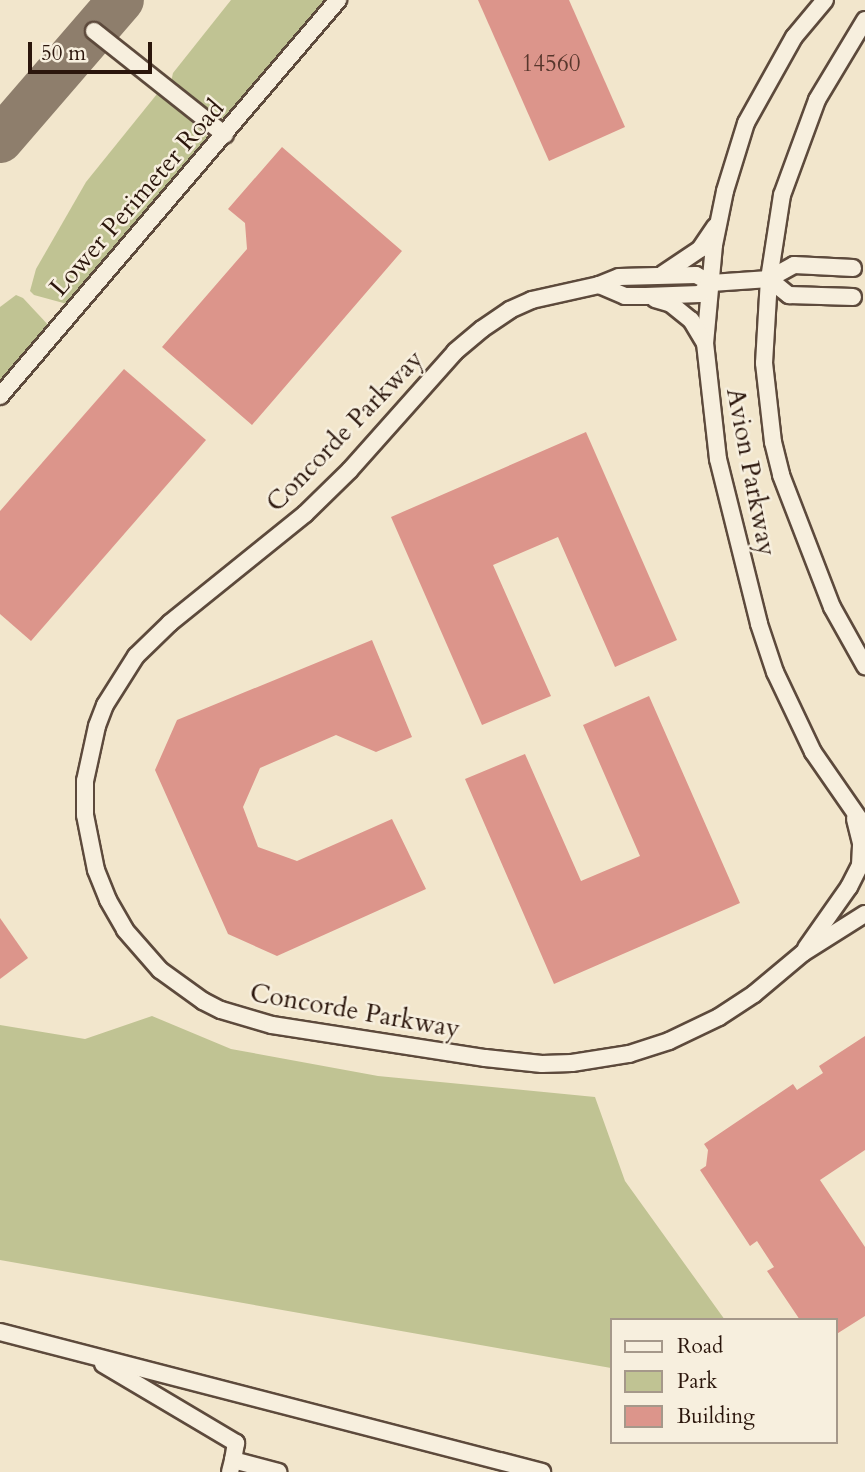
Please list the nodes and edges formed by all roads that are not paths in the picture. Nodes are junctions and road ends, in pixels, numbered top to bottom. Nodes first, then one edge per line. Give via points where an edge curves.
1 (338, 0) edge
2 (825, 0) edge
3 (865, 20) edge
4 (94, 31) dead end
5 (225, 135) junction
6 (719, 222) junction
7 (853, 268) dead end
8 (657, 277) junction
9 (769, 279) junction
10 (710, 283) junction
11 (599, 285) junction
12 (646, 296) junction
13 (853, 297) dead end
14 (705, 343) junction
15 (0, 396) edge
16 (865, 666) edge
17 (860, 821) edge
18 (865, 914) edge
19 (803, 953) junction
20 (0, 1332) edge
21 (86, 1354) junction
22 (483, 1464) edge
23 (231, 1466) edge
24 (278, 1472) edge
25 (542, 1472) edge

1 - 5 street, Lower Perimeter Road
2 - 6 street, Avion Parkway via 794,37 746,123
3 - 9 street, Avion Parkway via 837,61 803,133 782,195
4 - 5 street
5 - 15 street, Lower Perimeter Road
6 - 8 street via 700,249
6 - 10 street, Avion Parkway
7 - 9 street via 794,265
8 - 10 street, Concorde Parkway via 696,275
8 - 11 street, Concorde Parkway via 619,277
9 - 10 street, Concorde Parkway
9 - 13 street via 789,295
9 - 16 street, Avion Parkway via 764,363 780,475 832,607
10 - 12 street, Concorde Parkway via 700,294
10 - 14 street, Avion Parkway
11 - 12 street, Concorde Parkway via 625,296
11 - 19 street, Concorde Parkway via 532,300 482,329 455,352 305,514 170,622 136,656 105,705 88,760 85,815 96,870 108,900 138,947 177,984 221,1010 272,1025 485,1058 572,1063 629,1054 669,1041 719,1017
12 - 14 street via 671,304 691,320
14 - 17 street, Avion Parkway via 718,459 759,624 794,717
17 - 19 street, Concorde Parkway via 859,865
18 - 19 street, Concorde Parkway
20 - 21 street
21 - 22 street
21 - 23 street via 236,1443
22 - 25 street
23 - 24 street

